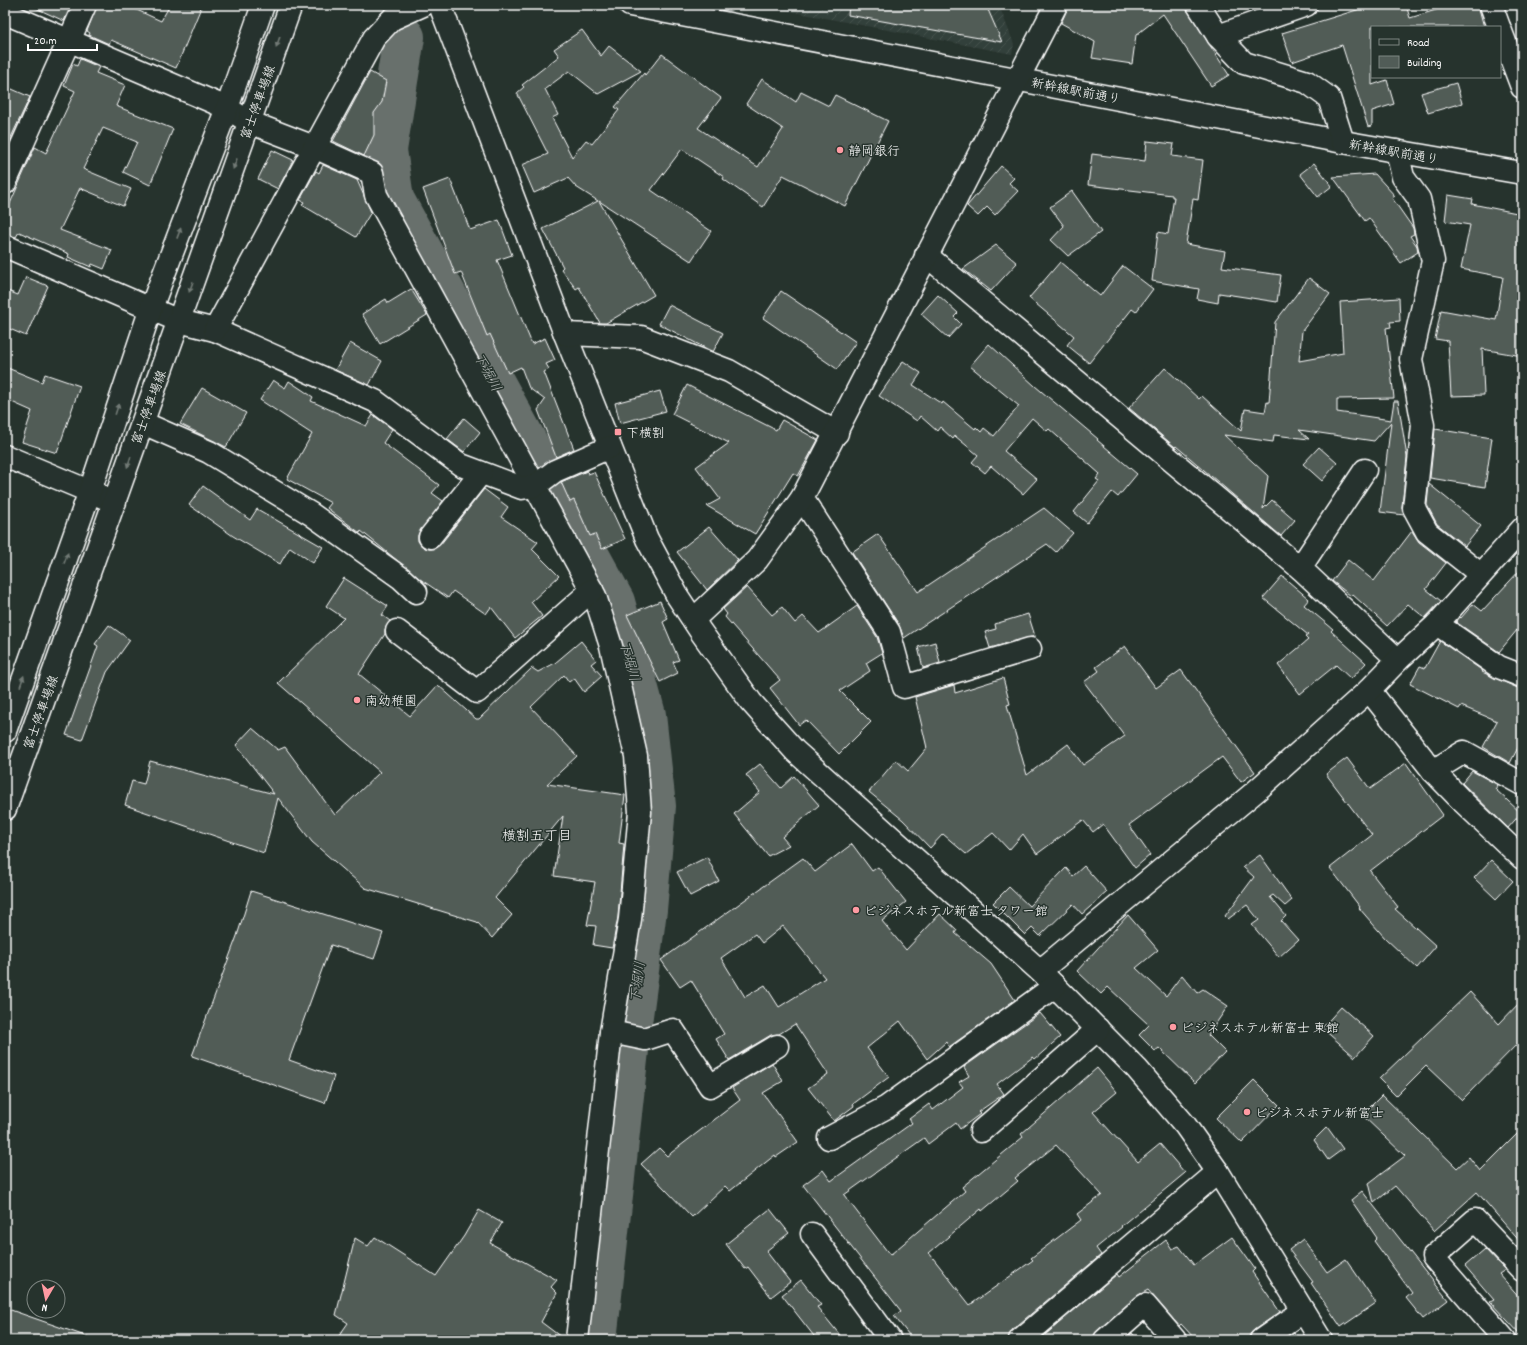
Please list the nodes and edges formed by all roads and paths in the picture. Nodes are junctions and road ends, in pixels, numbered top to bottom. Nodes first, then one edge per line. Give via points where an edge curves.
1 (85, 5) edge
2 (263, 5) edge
3 (291, 5) edge
4 (423, 5) edge
5 (440, 5) edge
6 (630, 5) edge
7 (1056, 5) edge
8 (1198, 5) edge
9 (1306, 5) edge
10 (1491, 5) edge
11 (5, 13) edge
12 (1499, 26) edge
13 (1501, 31) edge
14 (1218, 36) junction
15 (69, 41) junction
16 (1016, 79) junction
17 (1522, 87) edge
18 (227, 108) junction
19 (249, 122) junction
20 (1343, 142) junction
21 (314, 148) junction
22 (1397, 151) junction
23 (1522, 173) edge
24 (5, 183) edge
25 (5, 246) edge
26 (926, 254) junction
27 (151, 308) junction
28 (179, 321) junction
29 (215, 330) junction
30 (565, 334) junction
31 (143, 423) junction
32 (837, 433) junction
33 (610, 447) junction
34 (5, 456) edge
35 (1365, 470) dead end
36 (481, 472) junction
37 (535, 486) junction
38 (90, 491) junction
39 (802, 498) junction
40 (115, 502) junction
41 (1522, 528) edge
42 (430, 537) dead end
43 (1300, 568) junction
44 (1480, 574) junction
45 (592, 590) junction
46 (416, 592) dead end
47 (694, 619) junction
48 (1437, 624) junction
49 (397, 630) dead end
50 (1030, 649) dead end
51 (1398, 660) junction
52 (1522, 676) edge
53 (1369, 690) junction
54 (5, 731) edge
55 (1433, 771) junction
56 (1522, 784) edge
57 (9, 785) edge
58 (5, 809) edge
59 (1522, 858) edge
60 (1040, 971) junction
61 (1055, 986) junction
62 (1098, 1029) junction
63 (612, 1032) junction
64 (777, 1046) dead end
65 (981, 1131) dead end
66 (828, 1138) dead end
67 (1218, 1172) junction
68 (812, 1234) dead end
69 (1522, 1270) edge
70 (1303, 1310) junction
71 (577, 1340) edge
72 (890, 1340) edge
73 (1020, 1340) edge
74 (1105, 1340) edge
75 (1175, 1340) edge
76 (1261, 1340) edge
77 (1321, 1340) edge
78 (1505, 1340) edge

1 - 15 street
2 - 18 street, 富士停車場線
3 -> 19 street, 富士停車場線
4 - 21 street via 392,19 374,38
5 - 30 street
6 - 16 street, 新幹線駅前通り
7 - 16 street
8 - 14 street
9 - 14 street
10 - 12 street
11 - 15 street
13 - 17 street
14 - 20 street via 1244,63 1307,82 1329,98
15 - 18 street
15 - 24 street
16 - 20 street, 新幹線駅前通り
16 - 26 street
18 - 19 street
27 -> 18 street, 富士停車場線
19 - 21 street
19 -> 28 street, 富士停車場線
20 - 22 street, 新幹線駅前通り
21 - 29 street
21 - 37 street via 372,173 376,196
22 - 23 street, 新幹線駅前通り
22 - 44 street via 1402,177 1419,199 1433,261 1411,359 1423,425 1414,508 1427,532
25 - 27 street
26 - 32 street
26 - 43 street
27 - 28 street
38 -> 27 street, 富士停車場線
28 - 29 street
28 - 31 street, 富士停車場線
29 - 36 street via 375,401 461,465
30 - 32 street via 641,337 729,371
30 - 33 street
31 -> 40 street, 富士停車場線
31 - 46 street via 209,452 311,514 401,578
32 - 39 street
33 - 37 street via 554,471
33 - 47 street via 647,539 678,597
34 - 38 street
35 - 43 street
36 - 37 street via 522,488
36 - 42 street
37 - 45 street
38 - 40 street
54 -> 38 street, 富士停車場線
39 - 47 street via 757,560
39 - 50 street via 889,632 904,687
40 - 57 street, 富士停車場線
41 - 44 street
43 - 51 street
44 - 48 street
45 - 49 street via 477,692
45 - 63 street via 611,646 636,756 640,812 630,919
47 - 60 street via 751,702 795,751
48 - 51 street
48 - 52 street via 1499,667
51 - 53 street
53 - 55 street
53 - 60 street via 1256,791
55 - 56 street via 1464,752
55 - 59 street
57 - 58 street, 富士停車場線
60 - 61 street
61 - 62 street
61 - 66 street via 887,1107
62 - 65 street
62 - 67 street via 1186,1125
63 - 64 street via 645,1039 673,1030 710,1086
63 - 71 street
67 - 70 street
67 - 73 street
68 - 72 street
69 - 78 street via 1475,1220 1433,1257
70 - 76 street
70 - 77 street
74 - 75 street via 1145,1305

